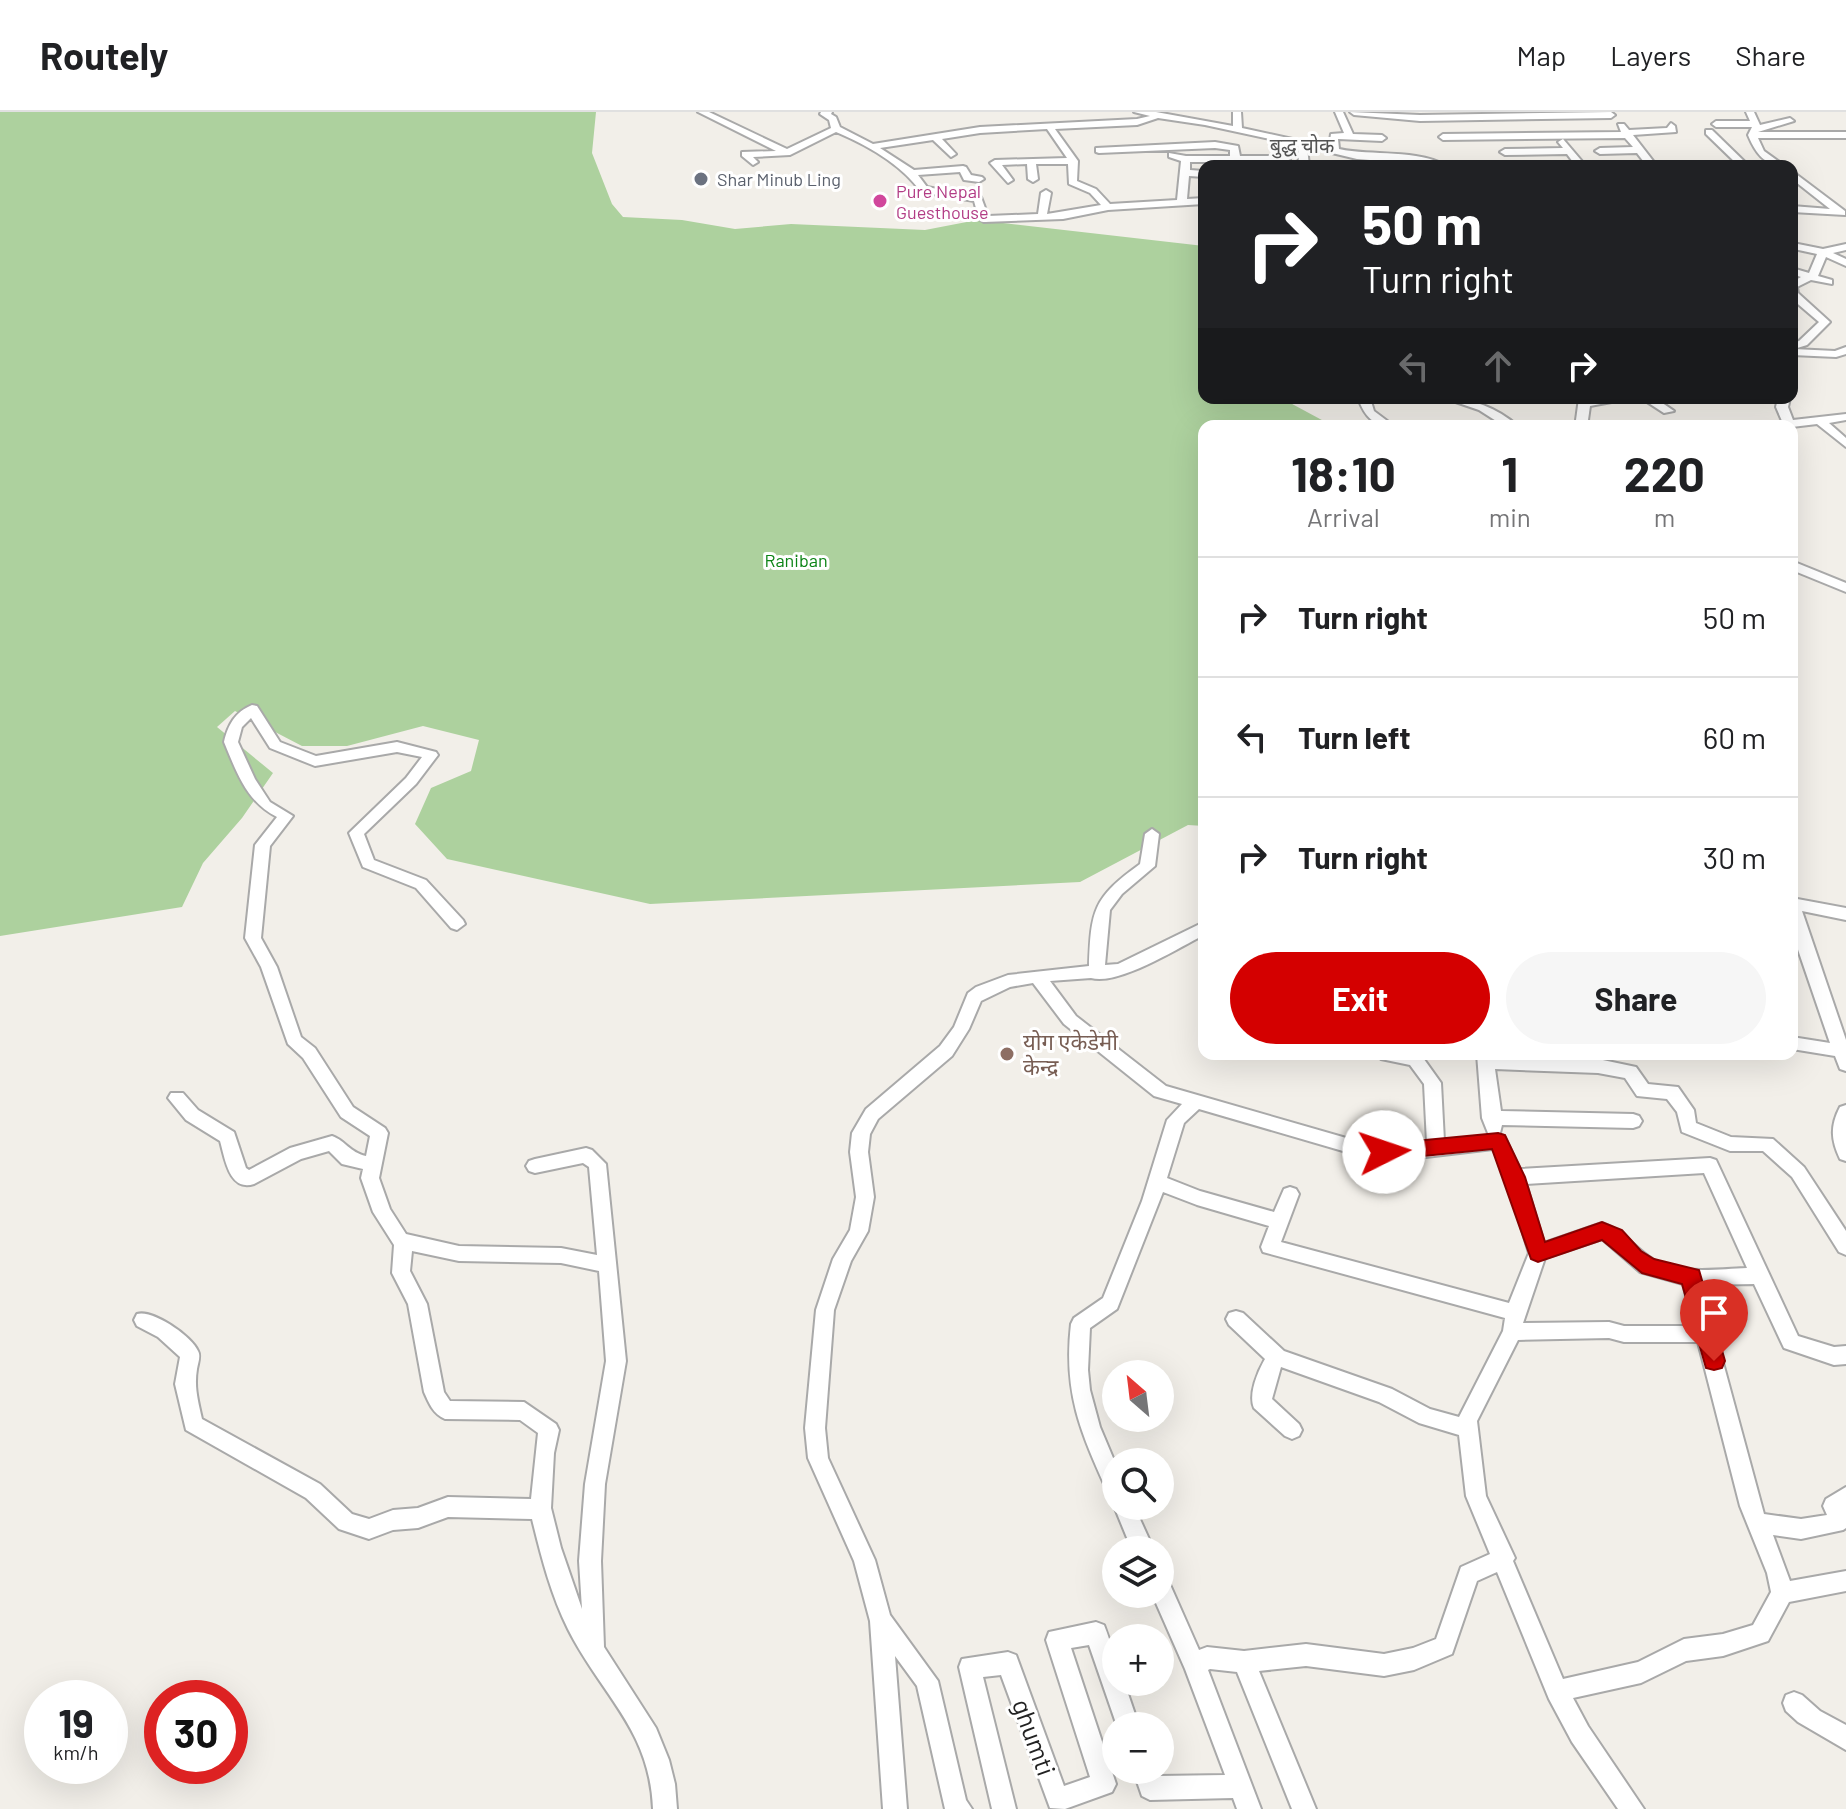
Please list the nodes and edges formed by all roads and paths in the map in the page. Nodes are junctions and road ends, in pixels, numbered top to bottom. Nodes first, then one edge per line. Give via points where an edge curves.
1 (702, 112) edge
2 (828, 112) edge
3 (1138, 112) edge
4 (1237, 112) edge
5 (1339, 112) edge
6 (1354, 112) edge
7 (1750, 112) edge
8 (1386, 113) edge
9 (1610, 114) edge
10 (1527, 115) edge
11 (1204, 117) edge
12 (1550, 117) junction
13 (1156, 118) junction
14 (1790, 121) dead end
15 (1049, 126) junction
16 (1671, 126) dead end
17 (836, 129) junction
18 (1234, 129) junction
19 (1754, 129) junction
20 (1561, 133) junction
21 (1627, 134) junction
22 (1846, 135) edge
23 (1350, 136) junction
24 (935, 137) junction
25 (1443, 137) dead end
26 (1382, 138) dead end
27 (1215, 145) junction
28 (1302, 145) junction
29 (872, 147) junction
30 (1099, 150) dead end
31 (1172, 150) junction
32 (1638, 150) junction
33 (1334, 151) junction
34 (1569, 151) junction
35 (1600, 151) dead end
36 (1505, 152) dead end
37 (1536, 152) junction
38 (787, 153) junction
39 (951, 154) dead end
40 (1186, 159) junction
41 (1285, 159) dead end
42 (1235, 160) junction
43 (1303, 160) edge
44 (1424, 160) edge
45 (1545, 160) edge
46 (1576, 160) edge
47 (1647, 160) edge
48 (1739, 160) edge
49 (1771, 160) edge
50 (1031, 161) junction
51 (1073, 161) junction
52 (753, 162) dead end
53 (912, 173) junction
54 (1184, 173) junction
55 (1198, 174) edge
56 (1798, 178) edge
57 (979, 179) dead end
58 (1033, 179) dead end
59 (1008, 180) dead end
60 (1046, 193) dead end
61 (1198, 201) edge
62 (1182, 202) junction
63 (1108, 207) junction
64 (1798, 209) edge
65 (1844, 213) edge
66 (1042, 216) junction
67 (1798, 247) dead end
68 (1846, 247) edge
69 (1823, 252) junction
70 (1846, 263) edge
71 (1798, 273) edge
72 (1809, 277) junction
73 (1828, 282) dead end
74 (1798, 283) edge
75 (1798, 298) edge
76 (1798, 344) edge
77 (1846, 350) edge
78 (1798, 352) edge
79 (1470, 404) edge
80 (1657, 404) edge
81 (1668, 411) dead end
82 (1846, 417) edge
83 (1502, 420) edge
84 (1820, 421) junction
85 (1798, 422) edge
86 (1846, 444) edge
87 (1798, 568) edge
88 (1846, 588) edge
89 (1152, 834) dead end
90 (1798, 905) edge
91 (1846, 914) edge
92 (457, 924) dead end
93 (1798, 927) edge
94 (1198, 931) edge
95 (1097, 974) junction
96 (1037, 976) junction
97 (1798, 1045) edge
98 (1845, 1057) edge
99 (1415, 1060) edge
100 (1486, 1060) edge
101 (1514, 1060) edge
102 (177, 1098) dead end
103 (1194, 1103) junction
104 (1846, 1112) edge
105 (1491, 1118) junction
106 (1633, 1121) dead end
107 (1498, 1141) junction
108 (1436, 1147) junction
109 (1846, 1154) edge
110 (371, 1164) junction
111 (535, 1166) dead end
112 (1515, 1177) junction
113 (1157, 1182) junction
114 (1290, 1194) dead end
115 (1280, 1221) junction
116 (402, 1240) junction
117 (1846, 1247) edge
118 (1538, 1253) junction
119 (608, 1264) junction
120 (1760, 1276) junction
121 (1691, 1277) junction
122 (1236, 1319) dead end
123 (144, 1320) dead end
124 (1514, 1322) junction
125 (1708, 1334) junction
126 (1846, 1355) edge
127 (1277, 1357) junction
128 (1467, 1428) junction
129 (1292, 1430) dead end
130 (1102, 1454) edge
131 (1846, 1497) edge
132 (540, 1509) junction
133 (1757, 1523) junction
134 (1504, 1558) junction
135 (1846, 1581) edge
136 (1782, 1593) junction
137 (1169, 1608) edge
138 (881, 1621) junction
139 (594, 1648) junction
140 (1244, 1662) junction
141 (1195, 1666) junction
142 (1557, 1691) junction
143 (1794, 1703) dead end
144 (1123, 1712) edge
145 (1846, 1739) edge
146 (1102, 1778) edge
147 (1104, 1784) edge
148 (1149, 1784) edge
149 (1238, 1786) junction
150 (665, 1809) edge
151 (895, 1809) edge
152 (959, 1809) edge
153 (1004, 1809) edge
154 (1249, 1809) edge
155 (1304, 1809) edge
156 (1632, 1809) edge

1 - 38 street
2 - 17 street via 824,114
3 - 13 street
4 - 18 street
5 - 23 street
6 - 8 street
7 - 19 street
8 - 10 street via 1420,118
9 - 12 street
9 - 21 street
10 - 12 street
11 - 13 street
11 - 18 street
12 - 20 street
13 - 15 street via 1122,127
14 - 19 street
15 - 24 street
15 - 51 street
16 - 21 street via 1673,130
17 - 29 street
17 - 38 street
18 - 27 street via 1215,135
18 - 28 street
19 - 22 street
19 - 48 street via 1712,128
19 - 49 street via 1760,152
20 - 21 street
20 - 25 street
20 - 34 street
21 - 32 street
23 - 26 street
23 - 33 street via 1334,136
24 - 29 street
24 - 39 street
27 - 31 street
27 - 42 street via 1235,148
28 - 33 street
28 - 43 street
29 - 53 street
30 - 31 street
31 - 40 street via 1172,157
32 - 35 street
32 - 47 street
33 - 44 street
34 - 37 street
34 - 46 street
36 - 37 street
37 - 45 street
38 - 52 street via 745,154
40 - 42 street
40 - 54 street
41 - 42 street
50 - 51 street
50 - 58 street
50 - 59 street via 995,163
51 - 63 street via 1072,182 1093,191
53 - 57 street via 963,169 967,178
53 - 66 street via 924,190 978,199 984,219
54 - 55 street
54 - 62 street
56 - 65 street
60 - 66 street
61 - 62 street
62 - 63 street
63 - 66 street
64 - 65 street
67 - 69 street
68 - 69 street
69 - 70 street
69 - 72 street
71 - 72 street
72 - 73 street
72 - 74 street
75 - 76 street via 1825,322
77 - 78 street
79 - 83 street
80 - 81 street
82 - 84 street
84 - 85 street
84 - 86 street
87 - 88 street
89 - 95 street via 1147,866 1103,902
90 - 91 street
92 - 110 street via 421,884 368,863 356,833 431,755 397,747 315,761 275,745 252,709 235,725 231,742 248,780 265,805 286,816 263,845 253,938 269,967 294,1040 309,1053 347,1112 379,1133
93 - 98 street
94 - 95 street via 1139,964
95 - 96 street
96 - 103 street via 1070,1020 1160,1091
96 - 138 street via 991,986 974,997 946,1051 872,1114 861,1133 865,1197 859,1231 842,1259 825,1310 815,1428 818,1458 864,1560
97 - 98 street
99 - 108 street via 1432,1083
100 - 105 street
101 - 117 street via 1630,1072 1643,1091 1672,1092 1685,1110 1688,1127 1730,1144 1767,1144 1798,1172
102 - 110 street via 192,1115 228,1137 238,1172 248,1179 296,1153 332,1143 348,1159
103 - 108 street via 1367,1151
103 - 113 street via 1176,1120
104 - 109 street via 1840,1124
105 - 106 street
105 - 107 street
107 - 108 street
107 - 112 street
110 - 116 street via 370,1178 382,1212
111 - 119 street via 586,1155 597,1164
112 - 118 street
112 - 120 street via 1710,1165
113 - 115 street
113 - 130 street via 1110,1303 1081,1324 1075,1361 1080,1401
114 - 115 street
115 - 124 street via 1270,1247
116 - 119 street via 473,1258 551,1255
116 - 132 street via 401,1273 422,1312 433,1397 445,1410 524,1411 549,1430 542,1452
118 - 121 street via 1602,1231 1649,1267
118 - 124 street
119 - 139 street via 616,1361 595,1484 590,1561
120 - 121 street
120 - 126 street via 1791,1342
121 - 125 street
122 - 127 street
123 - 132 street via 190,1354 185,1384 193,1424 313,1491 346,1522 369,1529 448,1507
124 - 125 street
124 - 128 street
125 - 133 street via 1730,1439
127 - 128 street via 1385,1395 1426,1417
127 - 129 street via 1261,1402
128 - 134 street via 1476,1496
131 - 133 street via 1833,1506 1841,1519 1836,1523 1801,1529
132 - 139 street via 577,1623
133 - 136 street
134 - 140 street via 1469,1574 1444,1646 1414,1659 1384,1665 1306,1655
134 - 142 street
135 - 136 street
136 - 142 street via 1760,1633 1684,1650 1641,1672
137 - 141 street
138 - 151 street
138 - 152 street via 927,1681
139 - 150 street via 660,1768
140 - 141 street via 1207,1658
140 - 155 street
141 - 149 street
142 - 156 street
143 - 145 street via 1805,1718
144 - 146 street, ghumti via 1096,1633 1057,1640
147 - 153 street, ghumti via 1058,1800 1008,1663 970,1667
148 - 149 street
149 - 154 street

